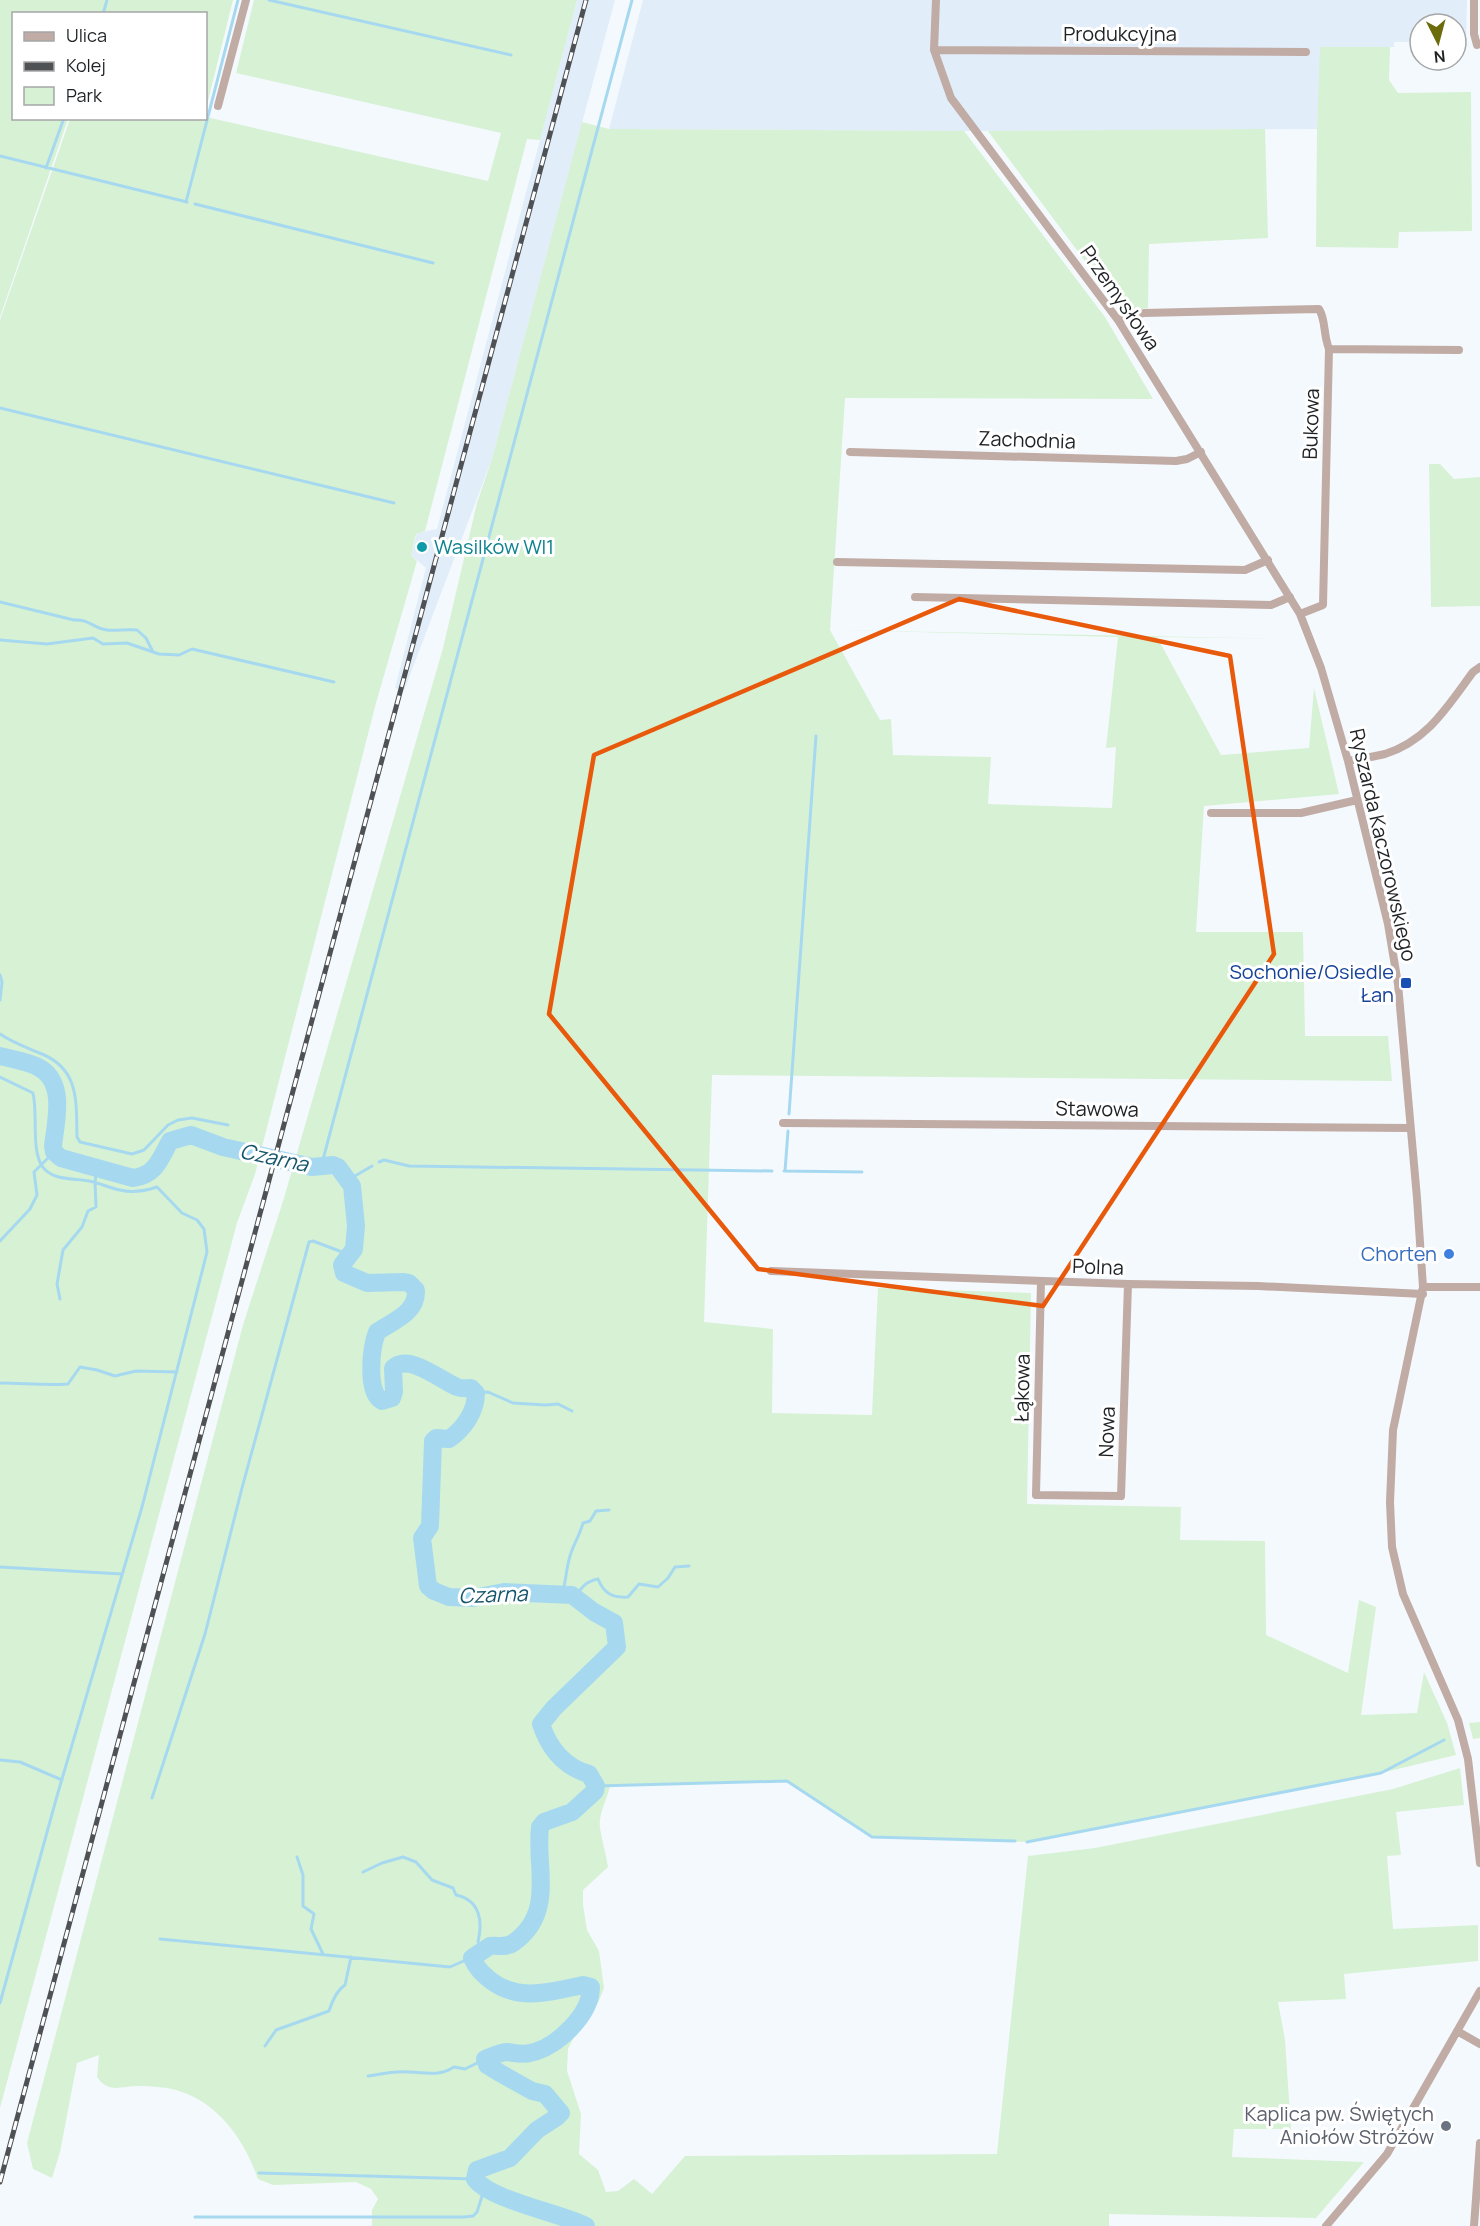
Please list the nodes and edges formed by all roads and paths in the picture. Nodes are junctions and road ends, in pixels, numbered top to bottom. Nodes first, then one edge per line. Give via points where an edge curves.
1 (246, 0) edge
2 (936, 0) edge
3 (1474, 0) edge
4 (1477, 45) dead end
5 (934, 50) junction
6 (1306, 52) dead end
7 (218, 106) dead end
8 (1118, 320) junction
9 (1329, 348) junction
10 (1459, 350) dead end
11 (850, 452) dead end
12 (1201, 452) junction
13 (1268, 560) junction
14 (837, 562) dead end
15 (915, 597) dead end
16 (1290, 597) junction
17 (1300, 614) junction
18 (1480, 667) edge
19 (1348, 761) junction
20 (1357, 800) junction
21 (1211, 813) dead end
22 (783, 1123) dead end
23 (1410, 1128) junction
24 (771, 1271) dead end
25 (1041, 1281) junction
26 (1128, 1284) junction
27 (1480, 1287) edge
28 (1423, 1290) junction
29 (1036, 1495) joint
30 (1480, 1863) edge
31 (1480, 1991) edge
32 (1457, 2031) junction
33 (1480, 2044) edge
34 (1480, 2144) edge
35 (1326, 2226) edge
36 (1474, 2226) edge

1 - 7 street
2 - 5 street, Przemysłowa
3 - 4 street
5 - 6 street, Produkcyjna
5 - 8 street, Przemysłowa via 951,98
8 - 9 street via 1144,313 1319,309
8 - 12 street, Przemysłowa
9 - 10 street
9 - 17 street, Bukowa via 1323,605
11 - 12 street, Zachodnia via 1176,461
12 - 13 street, Przemysłowa
13 - 14 street via 1245,570
13 - 16 street, Przemysłowa
15 - 16 street via 1271,605
16 - 17 street, Przemysłowa
17 - 19 street, Ryszarda Kaczorowskiego via 1321,668
18 - 19 street via 1421,736 1384,754
19 - 20 street, Ryszarda Kaczorowskiego
20 - 21 street via 1301,813
20 - 23 street, Ryszarda Kaczorowskiego via 1388,924 1398,984
22 - 23 street, Stawowa
23 - 28 street, Ryszarda Kaczorowskiego
24 - 25 street, Polna
25 - 26 street, Polna
25 - 29 street, Łąkowa
26 - 28 street, Polna
26 - 29 street, Nowa via 1121,1496
27 - 28 street, Polna
28 - 30 street, Ryszarda Kaczorowskiego via 1393,1430 1392,1547 1402,1594 1458,1720 1468,1759
31 - 32 street
32 - 33 street
32 - 35 street via 1387,2154
34 - 36 street

